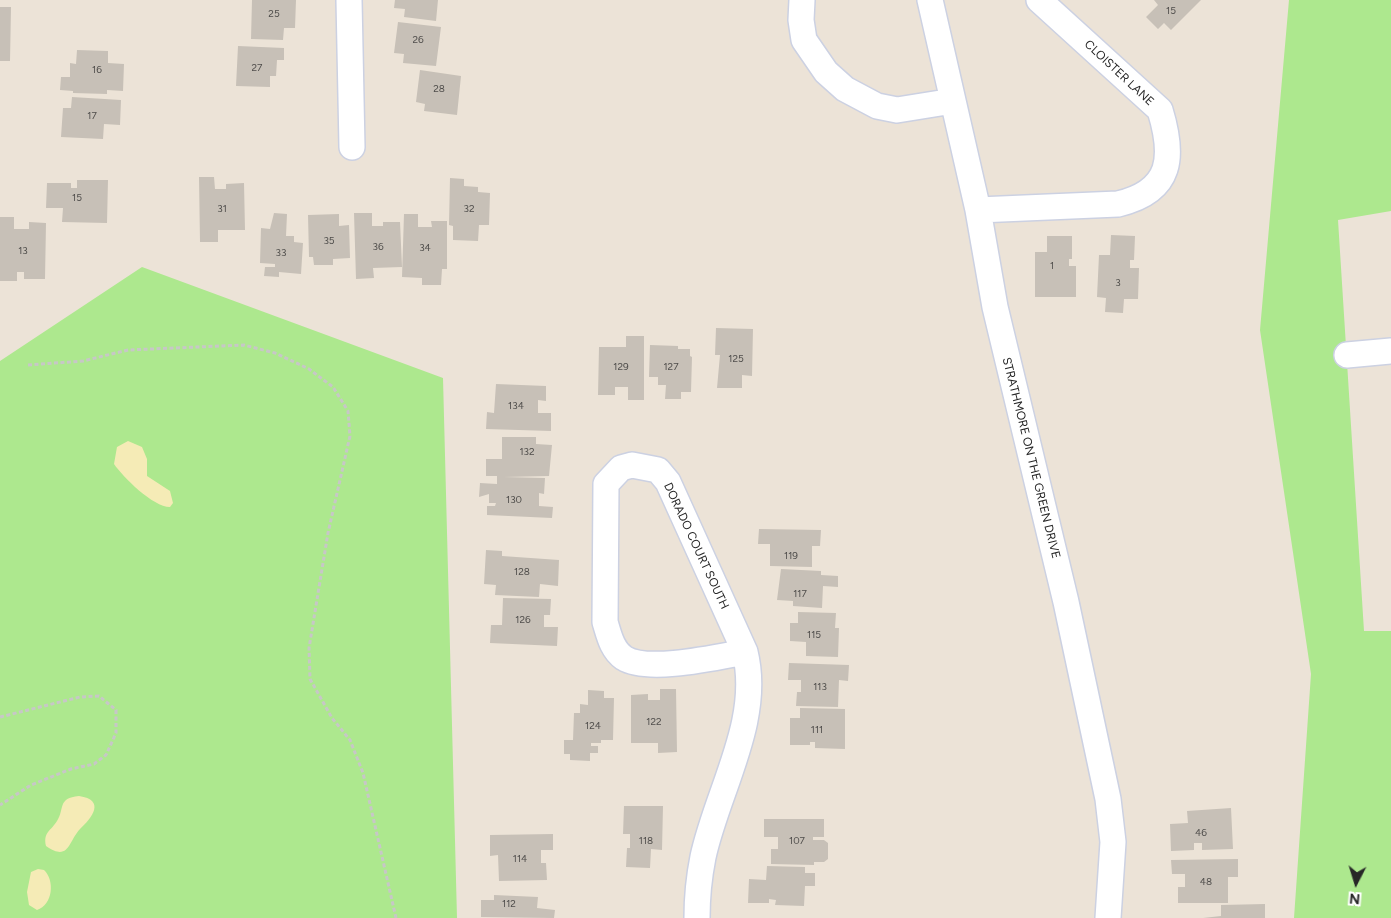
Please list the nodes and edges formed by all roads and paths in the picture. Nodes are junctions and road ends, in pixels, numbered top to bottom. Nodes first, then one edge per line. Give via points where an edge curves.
1 (350, 0) edge
2 (802, 0) edge
3 (930, 0) edge
4 (1040, 0) edge
5 (953, 101) junction
6 (352, 147) dead end
7 (978, 210) junction
8 (1391, 351) edge
9 (1347, 355) dead end
10 (28, 364) dead end
11 (745, 652) junction
12 (0, 717) edge
13 (0, 805) edge
14 (396, 918) edge
15 (697, 918) edge
16 (1108, 918) edge

1 - 6 street
2 - 5 street via 804,40 826,72 844,89 877,106 897,110
3 - 5 street, STRATHMORE ON THE GREEN DRIVE
4 - 7 street, CLOISTER LANE via 1160,110 1166,131 1168,163 1158,182 1132,201
5 - 7 street, STRATHMORE ON THE GREEN DRIVE
7 - 16 street, STRATHMORE ON THE GREEN DRIVE via 995,307 1066,602 1108,799 1113,842
8 - 9 street
10 - 14 path via 83,361 128,350 244,345 275,353 309,369 334,387 348,411 350,436 328,533 311,638 310,678 332,718 350,740 363,773
11 - 11 street, DORADO COURT SOUTH via 668,482 658,470 645,466 621,468 606,484 605,498 605,622 616,650 632,662 661,665
11 - 15 street, DORADO COURT SOUTH via 750,673 743,728 704,856
12 - 13 path via 99,696 116,710 116,733 106,756 94,764 71,769 31,785

